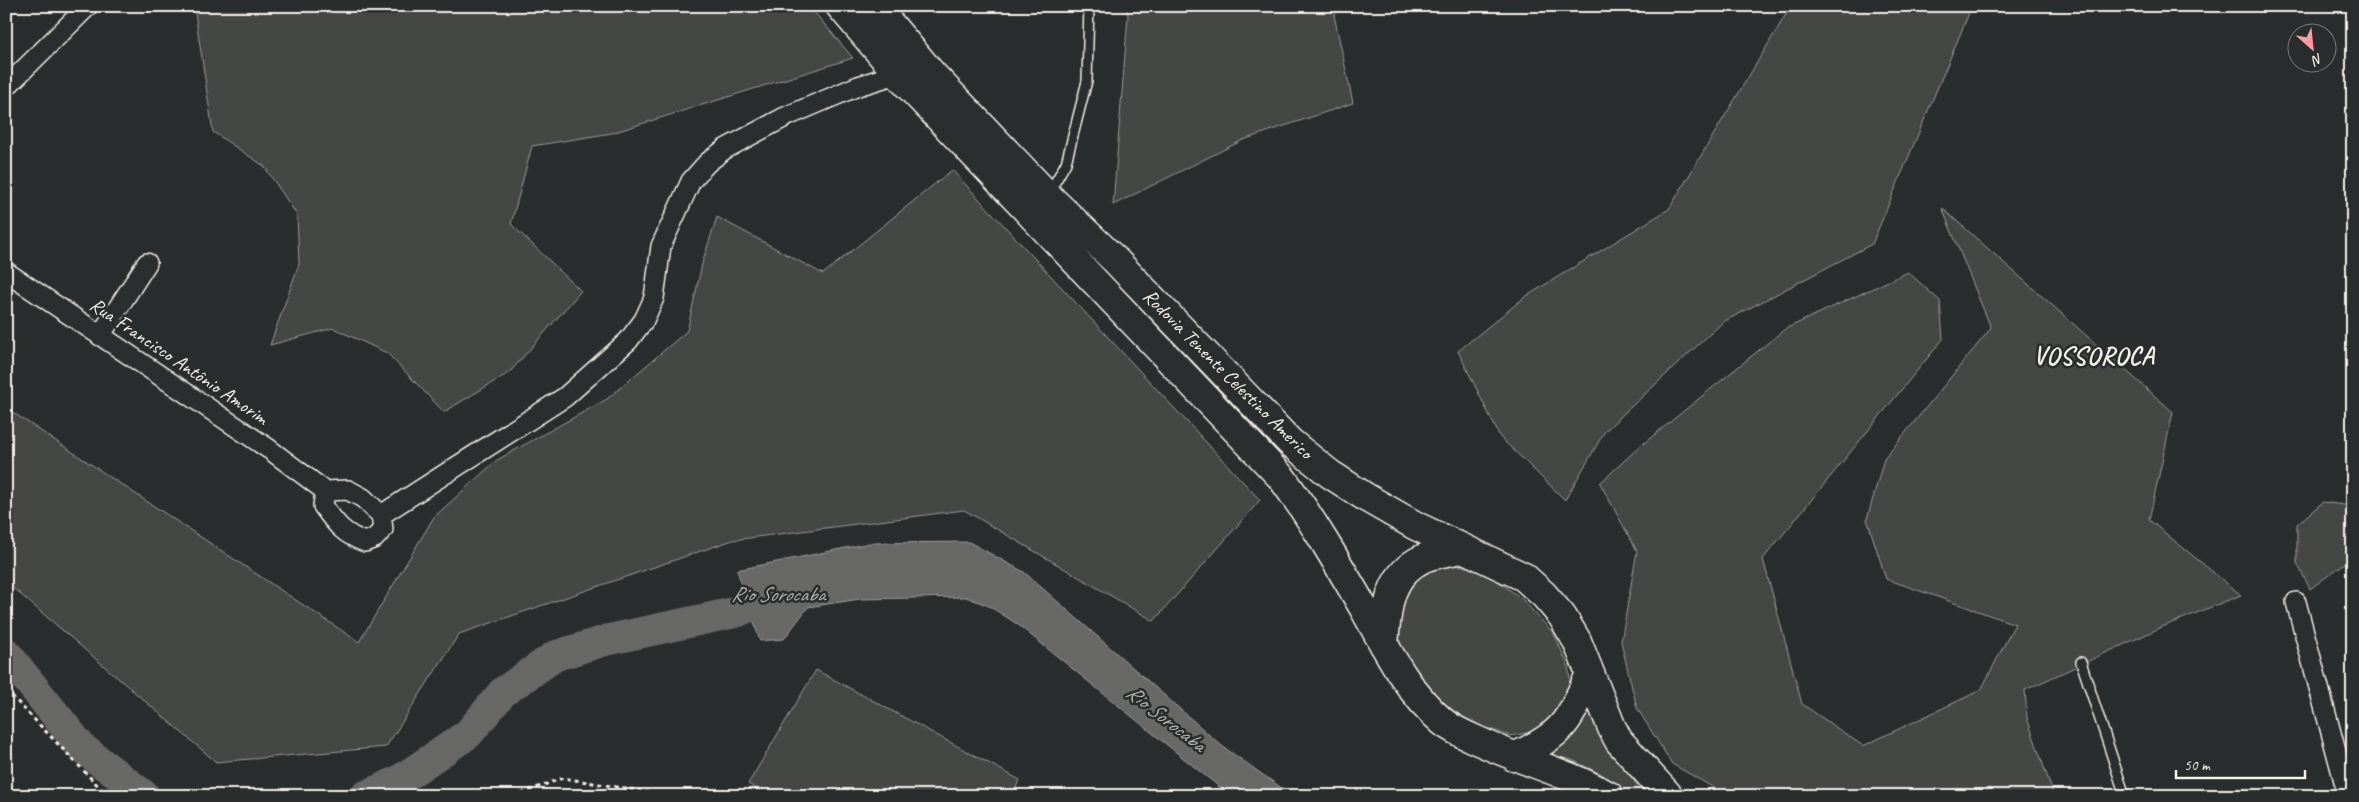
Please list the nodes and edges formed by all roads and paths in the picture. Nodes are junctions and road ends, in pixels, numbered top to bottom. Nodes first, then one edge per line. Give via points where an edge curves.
1 (88, 6) edge
2 (840, 6) edge
3 (875, 6) edge
4 (1089, 6) edge
5 (897, 74) junction
6 (6, 86) edge
7 (1048, 196) junction
8 (147, 263) dead end
9 (6, 272) edge
10 (100, 336) junction
11 (325, 491) junction
12 (381, 515) junction
13 (1462, 549) junction
14 (2296, 602) dead end
15 (1384, 645) junction
16 (2081, 662) dead end
17 (1590, 674) junction
18 (6, 690) edge
19 (1514, 757) junction
20 (108, 796) edge
21 (514, 796) edge
22 (671, 796) edge
23 (1609, 796) edge
24 (1669, 796) edge
25 (2125, 796) edge
26 (2348, 796) edge

1 - 6 street
2 - 5 highway, Rodovia Tenente Celestino Americo
3 - 7 highway, Rodovia Tenente Celestino Americo via 932,74
4 - 7 lane via 1087,81 1066,164
5 - 12 street via 858,86 784,117 707,162 691,181 661,246 654,298 644,320 628,341 565,397
5 - 15 highway, Rodovia Tenente Celestino Americo via 1282,478 1312,519
7 - 13 highway, Rodovia Tenente Celestino Americo via 1115,260 1290,442 1367,498
8 - 10 street
9 - 10 street, Rua Francisco Antônio Amorim
10 - 11 street, Rua Francisco Antônio Amorim via 269,448
11 - 12 street via 348,490 363,498
11 - 12 street via 323,506 349,536 365,542 376,538 383,529
13 - 15 highway via 1425,557 1408,567 1396,581 1387,604
13 - 17 highway, Rodovia Tenente Celestino Americo via 1524,577 1544,595 1577,641
14 - 26 street
15 - 19 highway, Rodovia Tenente Celestino Americo via 1418,697 1444,723
16 - 25 lane
17 - 19 highway via 1562,729
17 - 24 highway, Rodovia Tenente Celestino Americo via 1619,741
18 - 20 path
19 - 23 highway, Rodovia Tenente Celestino Americo via 1581,780
21 - 22 path via 563,778

